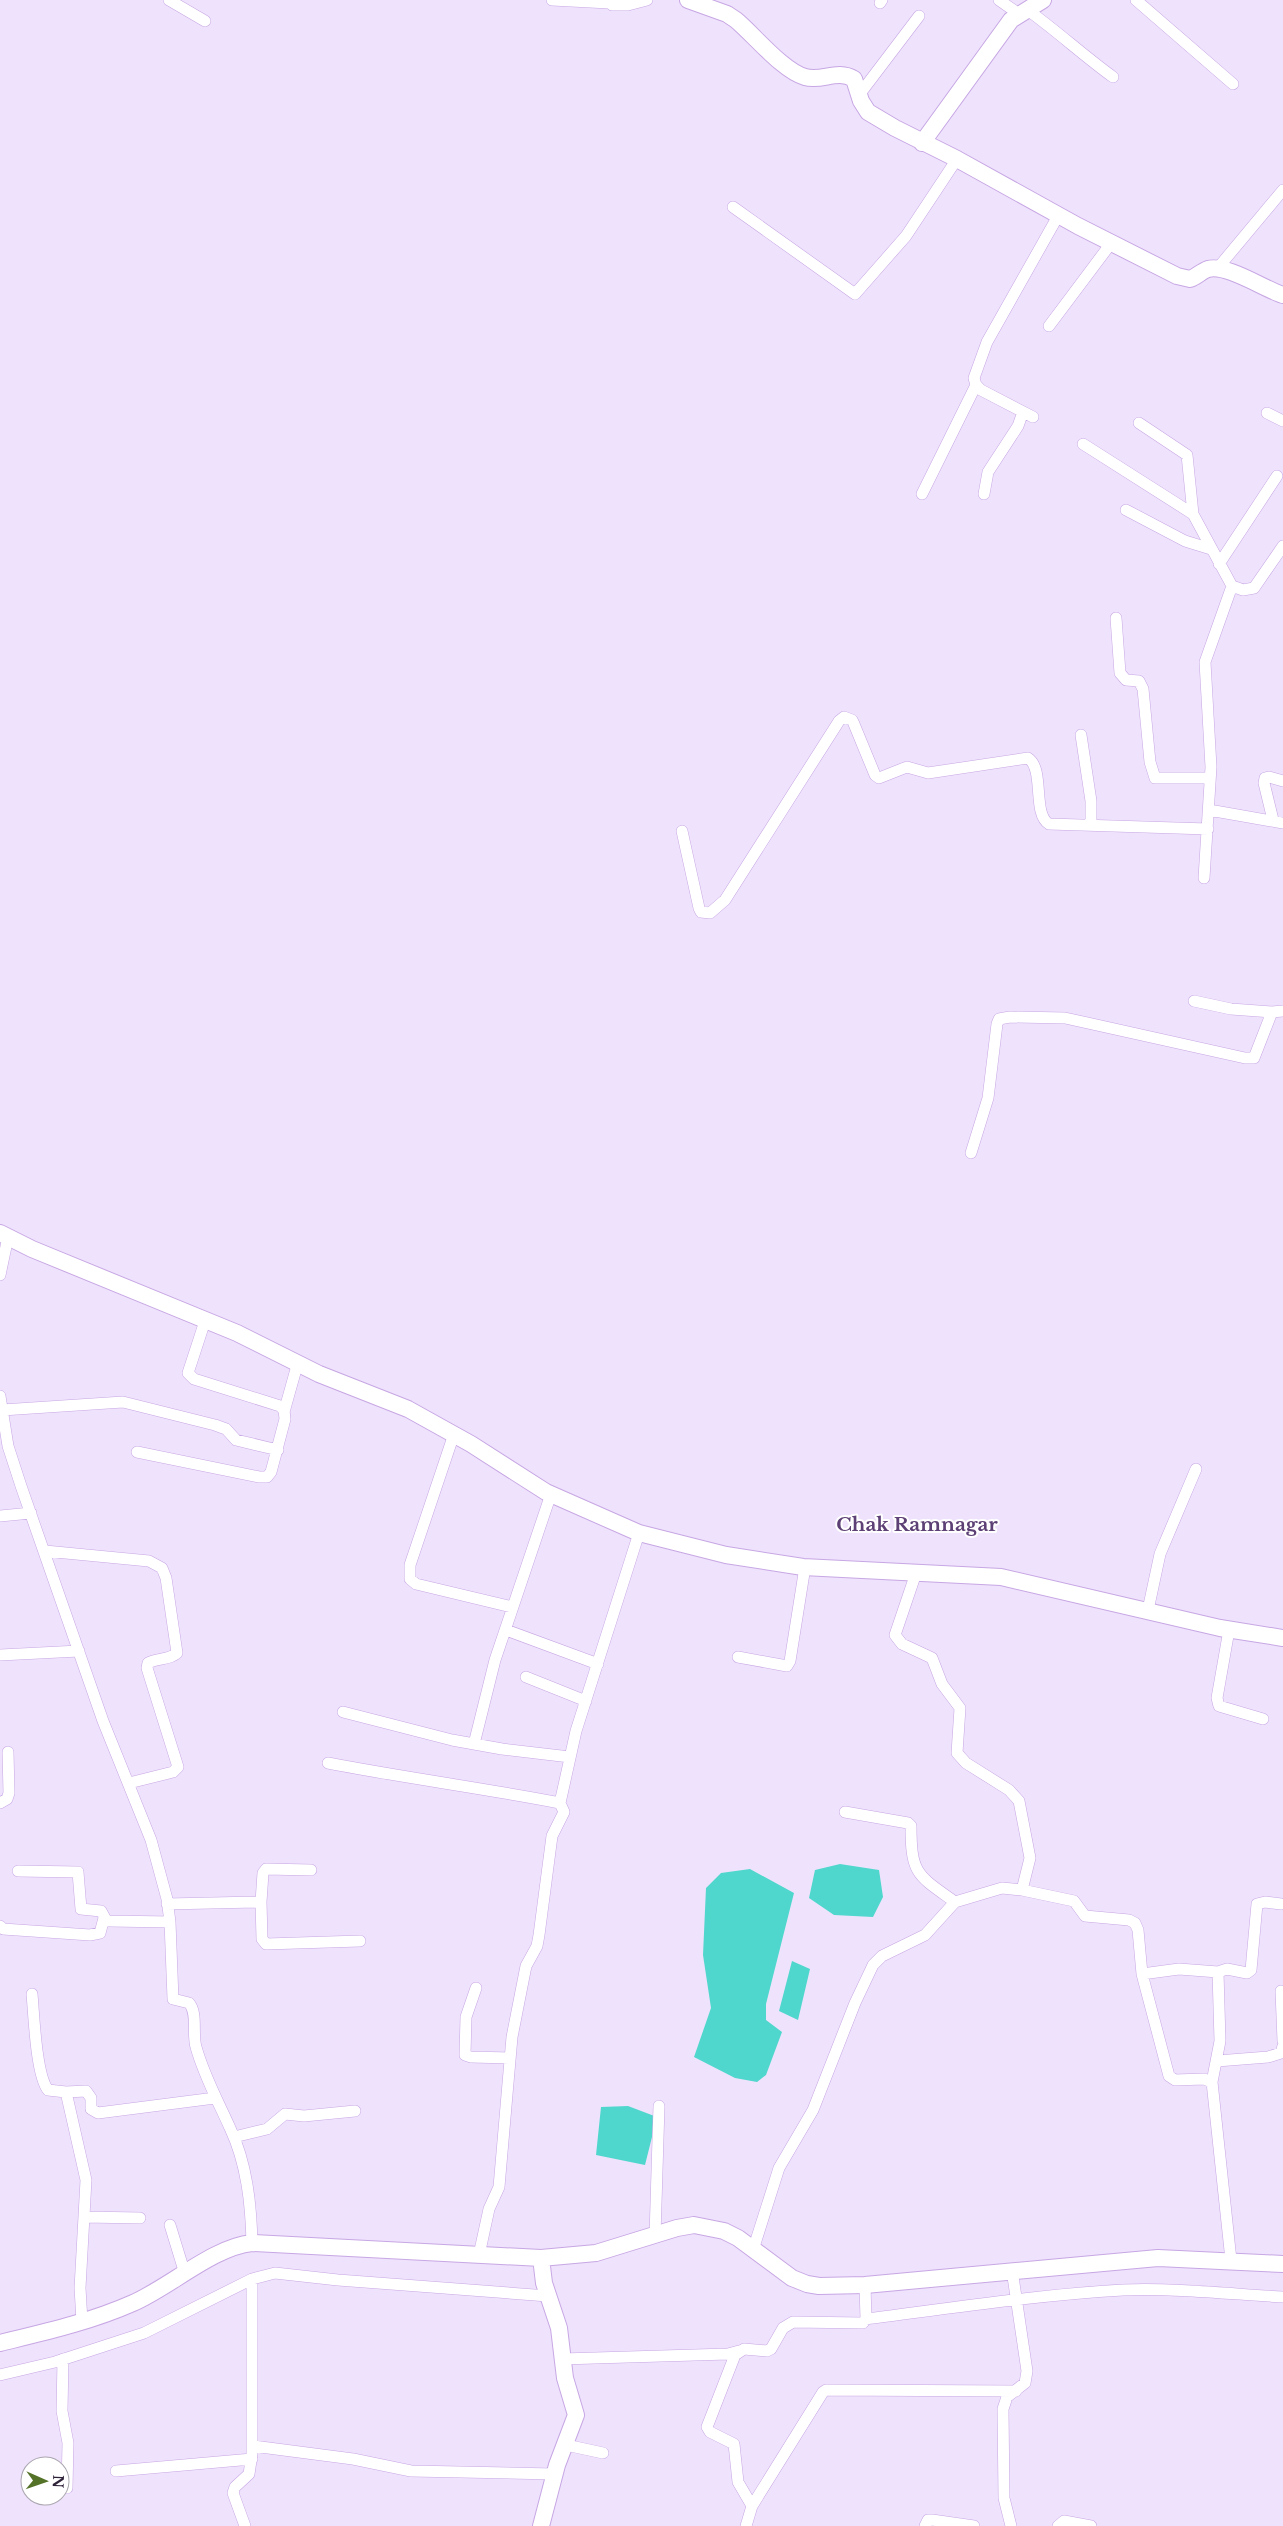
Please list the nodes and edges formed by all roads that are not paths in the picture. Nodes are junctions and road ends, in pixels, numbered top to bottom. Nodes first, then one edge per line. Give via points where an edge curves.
1 (169, 0) edge
2 (552, 0) edge
3 (647, 0) edge
4 (688, 0) edge
5 (999, 0) edge
6 (1043, 0) edge
7 (1136, 0) edge
8 (608, 1) edge
9 (1024, 12) junction
10 (919, 16) dead end
11 (205, 21) dead end
12 (1113, 77) dead end
13 (1233, 84) dead end
14 (859, 95) junction
15 (922, 143) junction
16 (957, 159) junction
17 (1283, 190) edge
18 (733, 207) dead end
19 (1058, 216) junction
20 (1112, 242) junction
21 (1216, 269) junction
22 (1282, 292) edge
23 (1049, 326) dead end
24 (976, 386) junction
25 (1267, 413) dead end
26 (1139, 422) dead end
27 (1283, 422) edge
28 (1083, 444) dead end
29 (1277, 476) dead end
30 (922, 494) dead end
31 (984, 494) dead end
32 (1126, 510) dead end
33 (1193, 514) junction
34 (1283, 546) edge
35 (1211, 549) junction
36 (1219, 564) junction
37 (1232, 586) junction
38 (1116, 618) dead end
39 (1081, 736) dead end
40 (1210, 778) junction
41 (1283, 782) edge
42 (1209, 810) junction
43 (1278, 822) edge
44 (1091, 826) junction
45 (1208, 829) junction
46 (682, 830) dead end
47 (1204, 878) dead end
48 (1194, 1001) dead end
49 (1278, 1011) edge
50 (971, 1153) dead end
51 (4, 1235) edge
52 (0, 1275) edge
53 (204, 1321) junction
54 (298, 1362) junction
55 (0, 1396) edge
56 (2, 1410) junction
57 (284, 1412) junction
58 (454, 1434) junction
59 (278, 1450) junction
60 (138, 1452) dead end
61 (1196, 1469) dead end
62 (550, 1494) junction
63 (31, 1513) junction
64 (0, 1516) edge
65 (639, 1533) junction
66 (45, 1551) junction
67 (805, 1567) junction
68 (916, 1573) junction
69 (512, 1607) junction
70 (1148, 1610) junction
71 (506, 1630) junction
72 (1229, 1630) junction
73 (1283, 1638) edge
74 (79, 1651) junction
75 (0, 1655) edge
76 (738, 1657) dead end
77 (598, 1664) junction
78 (526, 1677) dead end
79 (586, 1702) junction
80 (343, 1712) dead end
81 (1262, 1718) dead end
82 (474, 1744) junction
83 (8, 1752) dead end
84 (570, 1757) junction
85 (328, 1763) dead end
86 (129, 1783) junction
87 (0, 1803) edge
88 (560, 1804) junction
89 (846, 1812) dead end
90 (310, 1870) dead end
91 (18, 1871) dead end
92 (1022, 1890) junction
93 (261, 1902) junction
94 (955, 1902) junction
95 (168, 1904) junction
96 (1281, 1904) dead end
97 (104, 1918) junction
98 (170, 1922) junction
99 (0, 1926) edge
100 (360, 1941) dead end
101 (1218, 1972) junction
102 (1142, 1974) junction
103 (476, 1988) dead end
104 (1281, 1991) dead end
105 (32, 1994) dead end
106 (1283, 2041) edge
107 (1283, 2046) edge
108 (510, 2058) junction
109 (1217, 2060) junction
110 (1212, 2082) junction
111 (66, 2092) junction
112 (215, 2098) junction
113 (659, 2106) dead end
114 (355, 2111) dead end
115 (234, 2137) junction
116 (85, 2217) junction
117 (140, 2218) dead end
118 (170, 2225) dead end
119 (655, 2236) junction
120 (252, 2243) junction
121 (753, 2250) junction
122 (479, 2255) junction
123 (1231, 2260) junction
124 (1283, 2264) edge
125 (185, 2274) junction
126 (544, 2277) junction
127 (252, 2279) junction
128 (1015, 2288) junction
129 (1283, 2298) edge
130 (865, 2303) junction
131 (82, 2321) junction
132 (0, 2343) edge
133 (739, 2351) junction
134 (562, 2358) junction
135 (63, 2359) junction
136 (0, 2375) edge
137 (1016, 2391) junction
138 (566, 2445) junction
139 (253, 2446) junction
140 (603, 2452) dead end
141 (68, 2456) edge
142 (252, 2458) junction
143 (116, 2471) dead end
144 (554, 2474) junction
145 (752, 2506) junction
146 (244, 2526) edge
147 (541, 2526) edge
148 (746, 2526) edge
149 (925, 2526) edge
150 (974, 2526) edge
151 (1011, 2526) edge
152 (1058, 2526) edge
153 (1091, 2526) edge

1 - 11 street
2 - 8 street
3 - 8 street via 619,6
4 - 14 street via 736,20 788,68 800,75 818,78 845,74 854,79
5 - 9 street
6 - 9 street
7 - 13 street
9 - 12 street via 1054,29 1080,54
9 - 15 street via 1001,32
10 - 14 street
14 - 15 street via 868,112
15 - 16 street
16 - 18 street via 906,236 855,294
16 - 19 street
17 - 21 street
19 - 20 street
19 - 24 street via 988,342 976,369
20 - 21 street via 1177,276 1190,279 1207,269
20 - 23 street
21 - 22 street
24 - 30 street
24 - 31 street via 1028,415 988,472
25 - 27 street
26 - 33 street via 1187,455
28 - 33 street
29 - 36 street
32 - 35 street via 1186,541
33 - 35 street
34 - 37 street via 1254,588 1243,590
35 - 36 street
36 - 37 street
37 - 40 street via 1205,662
38 - 40 street via 1120,673 1126,680 1138,681 1143,689 1153,774 1158,779
39 - 44 street via 1091,801
40 - 42 street
41 - 43 street via 1269,777 1264,783
42 - 43 street
42 - 45 street
44 - 45 street
44 - 46 street via 1045,822 1034,766 1028,758 928,772 907,767 879,778 852,720 844,716 725,900 710,913 701,912 699,908
45 - 47 street
48 - 49 street via 1231,1009
49 - 50 street via 1254,1058 1065,1018 1000,1019 988,1098
51 - 52 street
51 - 53 street
53 - 54 street
53 - 57 street via 188,1369 189,1376 276,1403
54 - 57 street
54 - 58 street via 319,1374 408,1409
55 - 56 street
56 - 59 street via 122,1402 215,1424 226,1429 236,1440
56 - 63 street via 8,1446
57 - 59 street
58 - 62 street
58 - 69 street via 410,1565 410,1579 416,1584
59 - 60 street via 267,1477
61 - 70 street via 1160,1554
62 - 65 street
62 - 69 street
63 - 64 street
63 - 66 street
65 - 67 street via 726,1556
65 - 77 street
66 - 74 street
66 - 86 street via 148,1561 162,1568 166,1578 177,1653 173,1657 152,1661 147,1668 178,1767 173,1772
67 - 68 street
67 - 76 street via 787,1666
68 - 70 street via 1001,1577
68 - 92 street via 895,1635 902,1644 932,1658 942,1684 958,1704 956,1748 960,1758 1010,1790 1019,1801 1030,1858
69 - 71 street
70 - 72 street
71 - 77 street
71 - 82 street via 487,1687
72 - 73 street
72 - 81 street via 1217,1698 1219,1706
74 - 75 street
74 - 86 street
77 - 79 street
78 - 79 street
79 - 84 street
80 - 82 street
82 - 84 street
83 - 87 street via 9,1793 7,1799
84 - 88 street
85 - 88 street via 388,1775 474,1786
86 - 95 street via 151,1840
88 - 108 street via 564,1812 552,1836 537,1946 526,1966
89 - 94 street via 908,1823 916,1870 921,1878
90 - 93 street via 266,1869
91 - 97 street via 78,1872 81,1909 101,1911
92 - 94 street via 991,1890
92 - 102 street via 1076,1902 1085,1916 1132,1921 1138,1930
93 - 95 street
93 - 100 street via 264,1943
94 - 121 street via 925,1935 882,1956 873,1965 813,2110 778,2168
95 - 98 street
96 - 101 street via 1257,1904 1251,1970 1247,1973 1226,1969
97 - 98 street via 112,1922
97 - 99 street via 100,1933 90,1935 3,1929
98 - 112 street via 172,1999 189,2003 193,2010 195,2046
101 - 102 street via 1179,1969
101 - 109 street via 1220,2041
102 - 110 street via 1169,2076 1175,2080 1204,2078
103 - 108 street via 466,2017 465,2055
104 - 106 street
105 - 111 street via 44,2083 48,2090
107 - 109 street via 1281,2053 1268,2058
108 - 122 street via 499,2187 489,2209
109 - 110 street
110 - 123 street
111 - 112 street via 88,2092 91,2109 98,2113
111 - 116 street via 84,2170
112 - 115 street
113 - 119 street
114 - 115 street via 304,2116 285,2114 267,2129
115 - 120 street via 251,2201
116 - 117 street
116 - 131 street via 80,2288
118 - 125 street
119 - 121 street via 694,2225 711,2227 738,2238
119 - 126 street via 590,2254
120 - 122 street
120 - 125 street via 227,2249
121 - 130 street via 792,2278
122 - 126 street
123 - 124 street
123 - 128 street via 1158,2258
125 - 131 street via 131,2304
126 - 127 street via 338,2280 275,2273
126 - 134 street via 559,2328
127 - 135 street via 144,2333
127 - 139 street
128 - 129 street via 1178,2291
128 - 130 street
128 - 130 street
128 - 137 street via 1027,2371 1026,2383
130 - 133 street via 863,2323 793,2322 783,2328 771,2349
131 - 132 street
133 - 134 street via 728,2354
133 - 145 street via 733,2359 708,2427 710,2432 734,2444 738,2482
134 - 138 street via 576,2415
135 - 136 street
135 - 141 street via 62,2411
137 - 145 street via 826,2390
137 - 151 street via 1007,2397 1003,2410 1004,2498
138 - 140 street
138 - 144 street
139 - 142 street
139 - 144 street via 412,2471
142 - 143 street
142 - 146 street via 249,2474 233,2493
144 - 147 street
145 - 148 street
149 - 150 street via 928,2520
152 - 153 street via 1064,2521

